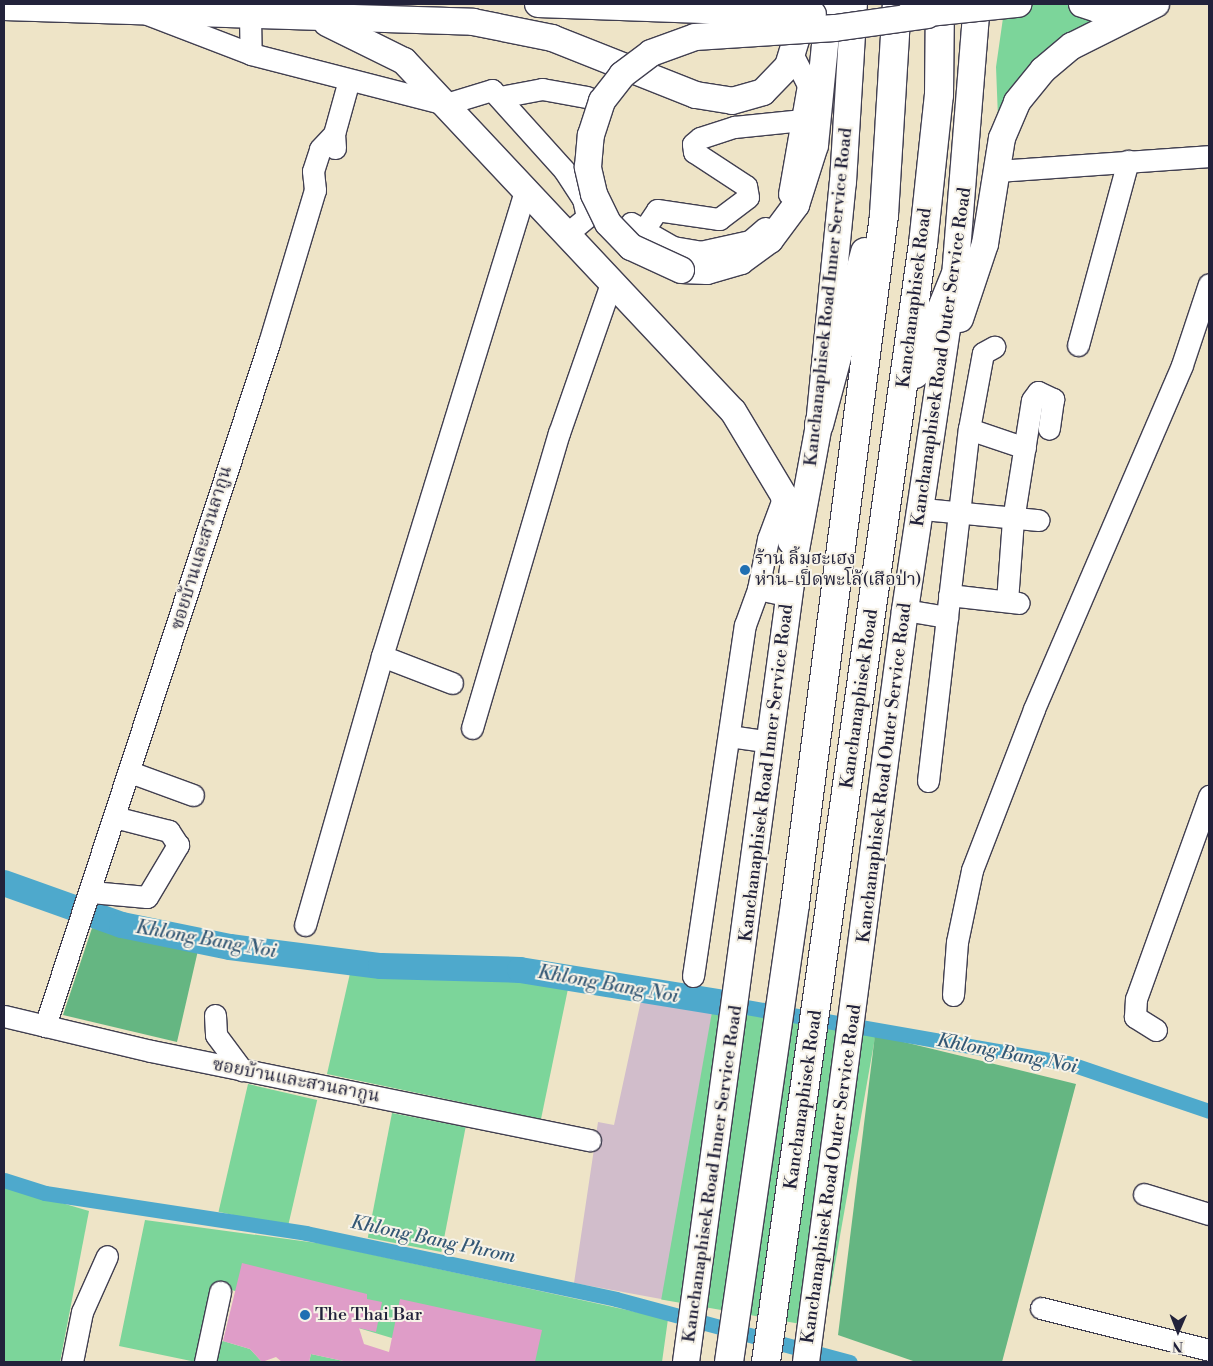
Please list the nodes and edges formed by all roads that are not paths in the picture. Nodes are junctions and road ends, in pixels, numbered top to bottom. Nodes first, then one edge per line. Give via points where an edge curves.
1 (538, 4) edge
2 (794, 4) edge
3 (830, 4) edge
4 (854, 4) edge
5 (897, 4) edge
6 (977, 4) edge
7 (1018, 4) edge
8 (1082, 4) edge
9 (1155, 4) edge
10 (4, 7) edge
11 (933, 9) edge
12 (142, 12) junction
13 (250, 15) junction
14 (291, 16) junction
15 (792, 53) junction
16 (250, 54) junction
17 (350, 80) junction
18 (500, 97) junction
19 (587, 97) dead end
20 (446, 104) junction
21 (803, 120) junction
22 (1209, 156) edge
23 (1128, 161) junction
24 (996, 171) junction
25 (526, 189) junction
26 (884, 215) junction
27 (568, 233) junction
28 (955, 276) junction
29 (612, 281) junction
30 (1209, 284) edge
31 (1078, 346) dead end
32 (994, 347) dead end
33 (940, 376) junction
34 (900, 411) junction
35 (819, 425) junction
36 (969, 429) junction
37 (1049, 429) dead end
38 (1025, 448) junction
39 (784, 496) junction
40 (923, 509) junction
41 (958, 513) junction
42 (1013, 520) junction
43 (1038, 520) dead end
44 (794, 561) junction
45 (758, 589) junction
46 (949, 595) junction
47 (790, 596) junction
48 (905, 610) junction
49 (947, 617) junction
50 (382, 656) junction
51 (452, 683) dead end
52 (472, 728) dead end
53 (728, 736) junction
54 (771, 742) junction
55 (130, 772) junction
56 (928, 781) dead end
57 (193, 795) dead end
58 (1209, 796) edge
59 (114, 817) junction
60 (89, 899) junction
61 (305, 926) dead end
62 (693, 976) dead end
63 (953, 995) dead end
64 (215, 1015) dead end
65 (4, 1016) edge
66 (45, 1026) junction
67 (1156, 1030) dead end
68 (242, 1070) junction
69 (590, 1140) dead end
70 (1144, 1194) dead end
71 (1209, 1214) edge
72 (106, 1256) dead end
73 (220, 1292) dead end
74 (1041, 1308) dead end
75 (1209, 1350) edge
76 (72, 1362) edge
77 (205, 1362) edge
78 (686, 1362) edge
79 (729, 1362) edge
80 (766, 1362) edge
81 (806, 1362) edge

1 - 11 main road, bridge
2 - 15 main road
3 - 11 main road, bridge via 815,145 796,205 770,240 741,261 707,270 682,270 631,247 608,223 594,194 588,167 590,134 602,102 622,75 651,53 695,37 835,28
4 - 35 main road, Kanchanaphisek Road Inner Service Road via 847,138
5 - 26 highway, Kanchanaphisek Road
6 - 28 main road, Kanchanaphisek Road Outer Service Road
7 - 11 main road, bridge
8 - 9 main road via 1097,9
9 - 24 main road via 1098,30 1043,70 1008,119
10 - 12 main road
11 - 34 highway, Kanchanaphisek Road via 939,95
12 - 13 main road
12 - 16 street
13 - 14 main road
13 - 16 street
14 - 15 main road via 473,22 517,29 578,46 720,101 743,100 763,92 780,76
14 - 20 main road via 322,21 379,45 404,62
15 - 21 street via 808,84
16 - 17 street
17 - 20 street
17 - 55 street, ซอยบ้านและสวนลากูน via 334,134 320,149 313,171 315,190
18 - 19 street via 542,89
18 - 20 street via 492,90
18 - 27 street via 564,170 583,199 586,216
20 - 25 main road
21 - 21 street via 734,127 700,138 693,144 694,152 746,186 748,197 719,219 657,210 637,227 673,247 700,252 750,241 781,214 789,196
22 - 23 street
23 - 24 street
23 - 31 street
24 - 33 main road via 980,264
25 - 27 main road
25 - 50 street
26 - 35 highway via 867,244
26 - 79 highway, Kanchanaphisek Road via 795,904
27 - 29 main road
28 - 33 main road, Kanchanaphisek Road Outer Service Road
28 - 34 highway
29 - 39 main road via 733,411
29 - 52 street via 559,433
30 - 63 street via 1182,365 1034,709 972,870 957,942
32 - 36 street via 983,353
33 - 40 main road, Kanchanaphisek Road Outer Service Road
34 - 80 highway, Kanchanaphisek Road
35 - 44 main road, Kanchanaphisek Road Inner Service Road
36 - 38 street
36 - 41 street
37 - 38 street via 1053,399 1038,392
38 - 42 street
39 - 44 main road
39 - 45 street via 768,539
40 - 41 street
40 - 48 main road, Kanchanaphisek Road Outer Service Road
41 - 42 street
41 - 46 street
42 - 43 street
42 - 46 street via 1013,602
44 - 47 main road, Kanchanaphisek Road Inner Service Road
45 - 47 street
45 - 53 street via 745,625
46 - 49 street
47 - 54 main road, Kanchanaphisek Road Inner Service Road
48 - 49 street
48 - 81 main road, Kanchanaphisek Road Outer Service Road
49 - 56 street
50 - 51 street
50 - 61 street
53 - 54 street
53 - 62 street
54 - 78 main road, Kanchanaphisek Road Inner Service Road via 752,899
55 - 57 street
55 - 59 street, ซอยบ้านและสวนลากูน
58 - 67 street via 1136,999 1135,1017
59 - 60 street, ซอยบ้านและสวนลากูน
59 - 60 street via 169,831 178,845 147,897
60 - 66 street, ซอยบ้านและสวนลากูน
64 - 68 street via 216,1035
65 - 66 street, ซอยบ้านและสวนลากูน
66 - 68 street, ซอยบ้านและสวนลากูน
68 - 69 street, ซอยบ้านและสวนลากูน
70 - 71 street
72 - 76 street via 82,1312
73 - 77 street
74 - 75 street

